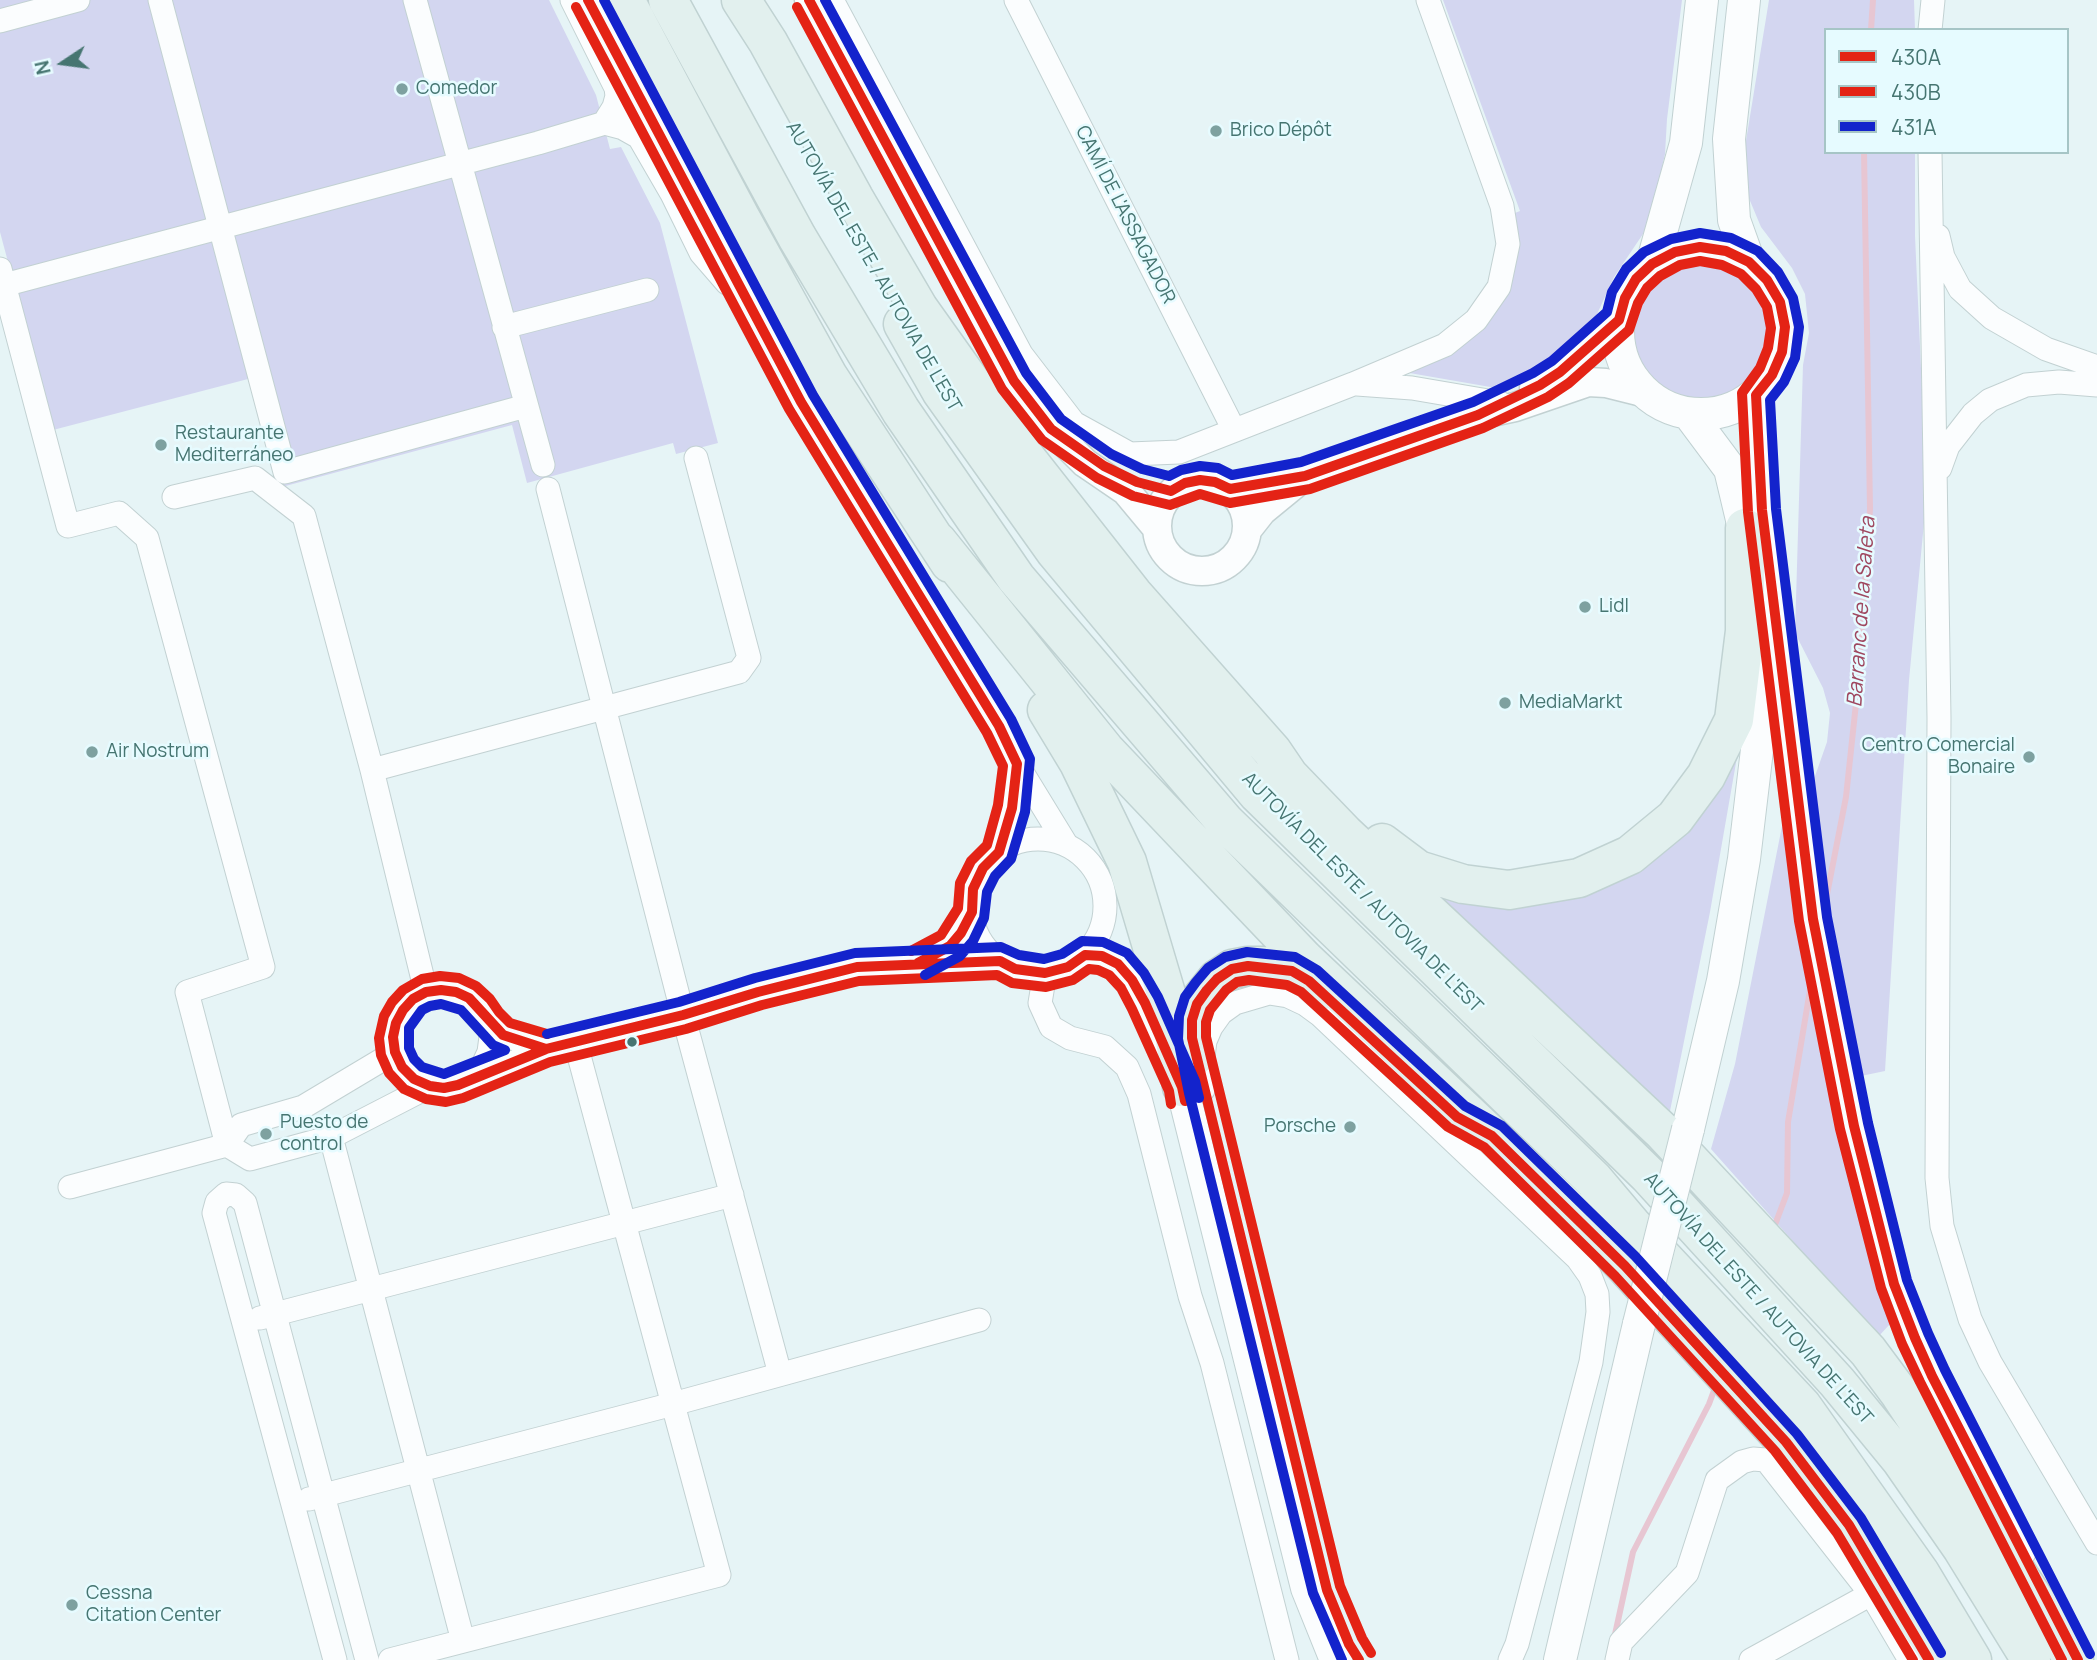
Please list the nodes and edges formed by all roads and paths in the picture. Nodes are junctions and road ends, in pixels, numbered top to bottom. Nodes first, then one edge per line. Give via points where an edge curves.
1 (78, 0) edge
2 (160, 0) edge
3 (415, 0) edge
4 (572, 0) edge
5 (588, 0) edge
6 (625, 0) edge
7 (668, 0) edge
8 (722, 0) edge
9 (741, 0) edge
10 (809, 0) edge
11 (832, 0) edge
12 (1016, 0) edge
13 (1428, 0) edge
14 (1702, 0) edge
15 (1744, 0) edge
16 (1933, 0) edge
17 (0, 21) edge
18 (1930, 28) edge
19 (649, 117) junction
20 (604, 123) junction
21 (1930, 154) edge
22 (459, 163) junction
23 (1931, 209) junction
24 (220, 227) junction
25 (1749, 262) junction
26 (1652, 264) junction
27 (2, 277) edge
28 (647, 290) dead end
29 (746, 301) junction
30 (6, 320) edge
31 (1619, 320) junction
32 (504, 327) junction
33 (2097, 367) edge
34 (1353, 384) junction
35 (2097, 386) edge
36 (1646, 393) junction
37 (1756, 395) junction
38 (526, 406) junction
39 (1489, 409) junction
40 (1689, 414) junction
41 (1051, 429) junction
42 (1234, 430) junction
43 (696, 458) dead end
44 (543, 465) dead end
45 (1305, 476) junction
46 (548, 489) dead end
47 (1230, 489) junction
48 (1171, 492) junction
49 (1937, 495) junction
50 (174, 497) dead end
51 (1754, 519) junction
52 (1156, 527) junction
53 (1247, 530) junction
54 (937, 541) junction
55 (605, 707) junction
56 (1272, 751) junction
57 (1017, 764) junction
58 (372, 770) junction
59 (1066, 844) junction
60 (999, 852) junction
61 (971, 912) junction
62 (1085, 955) junction
63 (1000, 961) junction
64 (918, 963) junction
65 (1045, 973) junction
66 (426, 992) junction
67 (683, 1015) junction
68 (488, 1021) junction
69 (575, 1041) junction
70 (546, 1049) junction
71 (395, 1052) junction
72 (471, 1078) junction
73 (430, 1086) junction
74 (1192, 1089) junction
75 (303, 1107) junction
76 (1675, 1131) junction
77 (1492, 1136) junction
78 (322, 1139) junction
79 (227, 1145) junction
80 (70, 1187) dead end
81 (732, 1195) junction
82 (624, 1223) junction
83 (370, 1290) junction
84 (275, 1314) junction
85 (979, 1320) dead end
86 (243, 1322) junction
87 (780, 1374) junction
88 (673, 1404) junction
89 (1776, 1450) junction
90 (419, 1471) junction
91 (323, 1496) junction
92 (292, 1504) junction
93 (1849, 1525) junction
94 (2097, 1543) edge
95 (1871, 1594) junction
96 (463, 1641) junction
97 (335, 1660) edge
98 (367, 1660) edge
99 (390, 1660) edge
100 (1287, 1660) edge
101 (1336, 1660) edge
102 (1359, 1660) edge
103 (1510, 1660) edge
104 (1560, 1660) edge
105 (1617, 1660) edge
106 (1752, 1660) edge
107 (1910, 1660) edge
108 (1929, 1660) edge
109 (1944, 1660) edge
110 (1972, 1660) edge
111 (2031, 1660) edge
112 (2076, 1660) edge

1 - 17 street
2 - 24 street
3 - 22 street
4 - 20 street via 615,88 614,107
5 - 19 street
6 - 54 highway via 828,376
7 - 110 highway, AUTOVÍA DEL ESTE / AUTOVIA DE L'EST via 797,237 901,411 1016,578 1226,823 1594,1180 1802,1406 1920,1573
8 - 111 highway, AUTOVÍA DEL ESTE / AUTOVIA DE L'EST via 941,391 1055,551 1258,794 1648,1175 1837,1382 1962,1548
9 - 56 highway via 919,309 1015,444 1133,594
10 - 41 street via 1014,381
11 - 42 street via 1021,354 1074,423 1130,454 1179,452
12 - 42 street, CAMÍ DE L'ASSAGADOR
13 - 34 street via 1502,206 1508,244 1499,287 1476,320 1445,345
14 - 26 main road via 1686,143
15 - 25 main road via 1729,139 1734,220
16 - 18 street
19 - 20 street
19 - 29 street
20 - 22 street
20 - 29 street via 639,137 701,253
21 - 23 street
22 - 24 street
22 - 32 street
23 - 33 street via 1943,257 1960,289 1992,318 2046,349
23 - 49 street
24 - 27 street
24 - 38 street via 285,472
25 - 26 main road via 1726,251 1700,247 1675,252
25 - 37 main road via 1768,280 1780,302 1785,327 1782,352
26 - 31 main road via 1636,279
27 - 30 street
28 - 32 street
29 - 57 street via 801,402 993,715
30 - 79 street via 68,526 119,513 147,538 263,967 187,992
31 - 36 main road via 1620,347 1629,372
31 - 39 street via 1540,386
32 - 38 street
34 - 39 street via 1412,388
34 - 42 street
35 - 49 street via 2026,385 1990,400 1972,414 1948,446
36 - 39 street via 1588,382 1515,407
36 - 40 main road via 1666,407
37 - 40 main road via 1713,414
37 - 51 main road
38 - 44 street
39 - 45 street
40 - 51 main road via 1730,469
41 - 48 street via 1104,466
41 - 52 street via 1085,463 1126,491
43 - 55 street via 749,658 739,672
45 - 47 street
45 - 53 street via 1262,511
46 - 55 street
47 - 48 street via 1200,480
47 - 53 street via 1240,500
48 - 52 street via 1157,514
49 - 94 street via 1937,1178 1942,1226 1970,1319 1990,1362
50 - 58 street via 255,478 304,516
51 - 56 highway via 1734,720 1706,776 1675,818 1630,855 1579,878 1509,890 1463,884 1418,870 1353,822 1297,768
51 - 76 main road via 1760,598 1759,733 1744,859 1723,981
51 - 112 street via 1789,718 1813,919 1879,1231 1915,1338
52 - 53 street via 1167,556 1193,571 1215,569 1234,558
54 - 74 highway via 1079,762 1127,862
54 - 77 highway via 1114,760 1304,959
55 - 58 street
55 - 67 street
56 - 76 highway via 1289,776 1344,833
57 - 59 street
57 - 60 street via 1012,808
58 - 66 street
59 - 60 street via 1031,839
59 - 62 street via 1084,856 1105,894 1105,916
60 - 61 street via 983,868 973,889
61 - 63 street via 986,948
61 - 64 street via 950,946
62 - 65 street via 1068,967
62 - 74 street via 1102,956 1118,964 1132,981
63 - 64 street
63 - 65 street via 1015,969
64 - 67 street via 858,967
65 - 100 street via 1040,1003 1051,1027 1070,1038 1105,1047 1127,1067 1139,1094
66 - 68 street via 462,995 480,1008
66 - 71 street via 402,1010 393,1037
67 - 69 street
67 - 81 street
68 - 70 street via 503,1035
68 - 72 street via 489,1052
69 - 70 street
69 - 82 street
70 - 72 street
71 - 73 street via 414,1079
71 - 75 street
72 - 73 street via 444,1088
73 - 78 street
74 - 77 highway via 1192,1020 1197,1004 1217,979 1232,970 1248,965 1278,968 1309,981 1457,1117
74 - 101 main road via 1307,1588
74 - 102 main road via 1327,1590
74 - 103 street via 1205,1041 1222,1013 1235,1003 1269,993 1288,996 1320,1015 1578,1259 1590,1276 1598,1312 1591,1362
75 - 78 street
75 - 79 street via 241,1125
76 - 104 main road, bridge via 1639,1324
76 - 112 highway via 1868,1351
77 - 89 highway via 1625,1266
78 - 79 street via 250,1159
78 - 83 street
79 - 80 street
81 - 82 street
81 - 87 street
82 - 83 street
82 - 88 street
83 - 84 street
83 - 90 street
84 - 86 street
84 - 86 street via 245,1203 226,1194 214,1213
84 - 91 street
85 - 87 street
86 - 92 street
87 - 88 street
88 - 90 street
88 - 96 street via 719,1575
89 - 93 highway
89 - 95 street
89 - 105 street via 1742,1462 1717,1480 1687,1573 1621,1642
90 - 91 street
90 - 96 street
91 - 92 street
91 - 98 street
92 - 97 street
93 - 108 highway
93 - 109 highway
95 - 106 street
95 - 107 street
96 - 99 street

